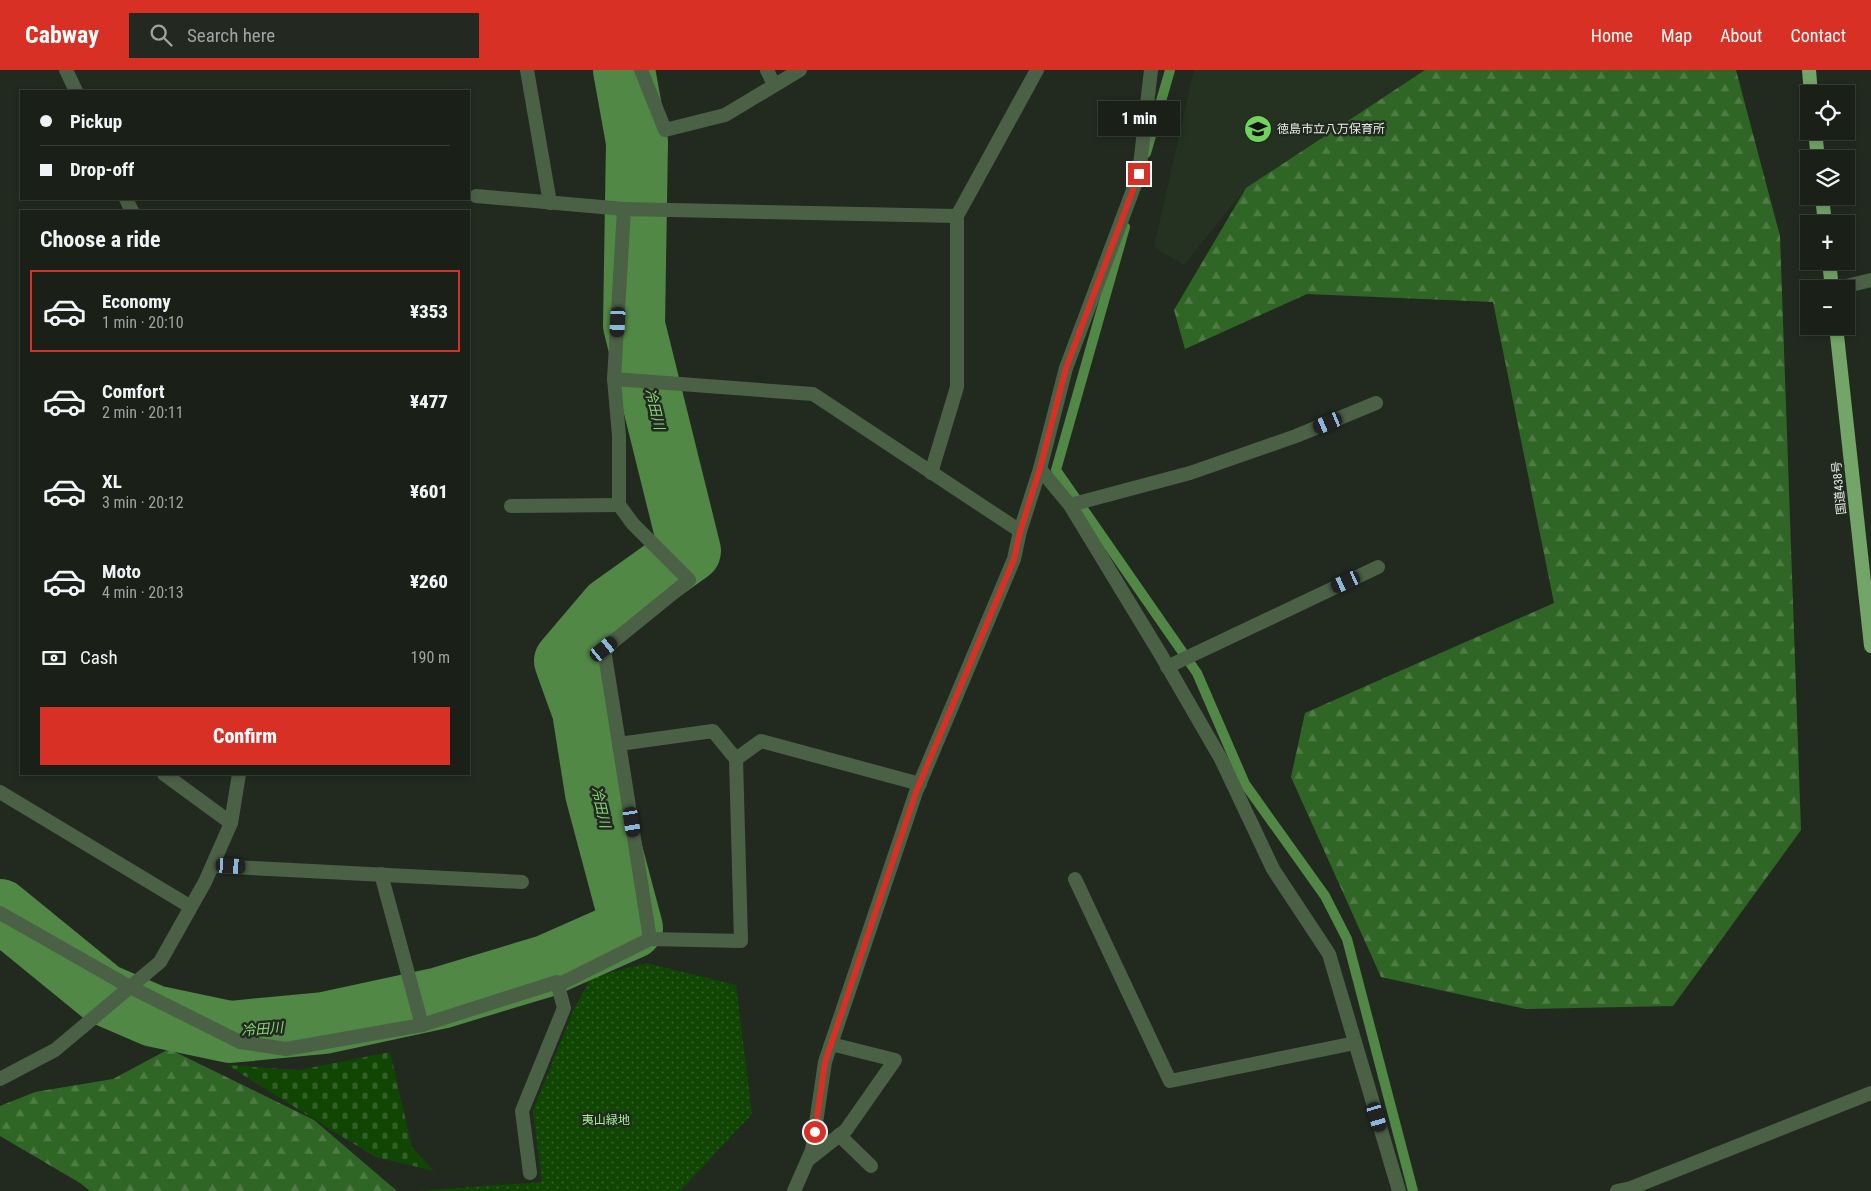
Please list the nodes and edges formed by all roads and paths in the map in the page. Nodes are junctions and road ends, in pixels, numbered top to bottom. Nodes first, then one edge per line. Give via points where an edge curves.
1 (66, 70) edge
2 (527, 70) edge
3 (640, 70) edge
4 (767, 70) edge
5 (800, 70) edge
6 (1037, 70) edge
7 (1151, 70) edge
8 (1809, 70) edge
9 (774, 85) junction
10 (1810, 85) edge
11 (76, 90) edge
12 (476, 196) dead end
13 (550, 203) junction
14 (624, 209) junction
15 (957, 216) junction
16 (1871, 280) edge
17 (1855, 284) edge
18 (1837, 335) edge
19 (614, 379) junction
20 (1376, 403) dead end
21 (1040, 468) junction
22 (931, 473) junction
23 (619, 505) junction
24 (1070, 505) junction
25 (511, 506) dead end
26 (1020, 532) junction
27 (1378, 567) dead end
28 (1871, 646) edge
29 (1167, 667) junction
30 (619, 744) junction
31 (736, 758) junction
32 (165, 775) edge
33 (240, 775) edge
34 (920, 784) junction
35 (0, 792) edge
36 (231, 823) junction
37 (212, 866) junction
38 (381, 874) junction
39 (1075, 879) dead end
40 (522, 882) dead end
41 (191, 907) junction
42 (0, 913) edge
43 (650, 939) junction
44 (558, 985) junction
45 (130, 987) junction
46 (422, 1025) junction
47 (1355, 1043) junction
48 (831, 1044) junction
49 (0, 1078) edge
50 (1871, 1093) edge
51 (839, 1136) junction
52 (807, 1161) junction
53 (871, 1166) dead end
54 (530, 1173) dead end
55 (794, 1191) edge
56 (1399, 1191) edge
57 (1617, 1191) edge

1 - 11 street
2 - 13 street
3 - 9 street via 665,130 725,115
4 - 9 street
5 - 9 street
6 - 15 street
7 - 21 street via 1139,174 1066,368
8 - 10 highway
12 - 13 street
13 - 14 street
14 - 15 street
14 - 19 street
15 - 22 street via 957,387
16 - 17 street
18 - 28 highway, 国道438号
19 - 22 street via 813,394
19 - 23 street via 619,436
20 - 24 street via 1296,436 1190,473
21 - 24 street
21 - 26 street
22 - 26 street
23 - 25 street
23 - 30 street via 632,524 689,580 604,649
24 - 29 street
26 - 34 street via 1014,559
27 - 29 street
29 - 47 street via 1221,759 1273,869 1329,954
30 - 31 street via 713,731
30 - 43 street
31 - 34 street via 760,741
31 - 43 street via 742,941
32 - 36 street
33 - 36 street
34 - 48 street
35 - 41 street
36 - 37 street
37 - 38 street
37 - 41 street
38 - 40 street
38 - 46 street
39 - 47 street via 1170,1081
41 - 45 street via 160,962
42 - 45 street
43 - 44 street
44 - 46 street via 557,982
44 - 54 street via 564,1008 522,1111
45 - 46 street via 240,1042 286,1049
45 - 49 street via 55,1050
47 - 56 street
48 - 51 street via 895,1060
48 - 52 street via 825,1062 812,1150
50 - 57 street
51 - 52 street
51 - 53 street
52 - 55 street

